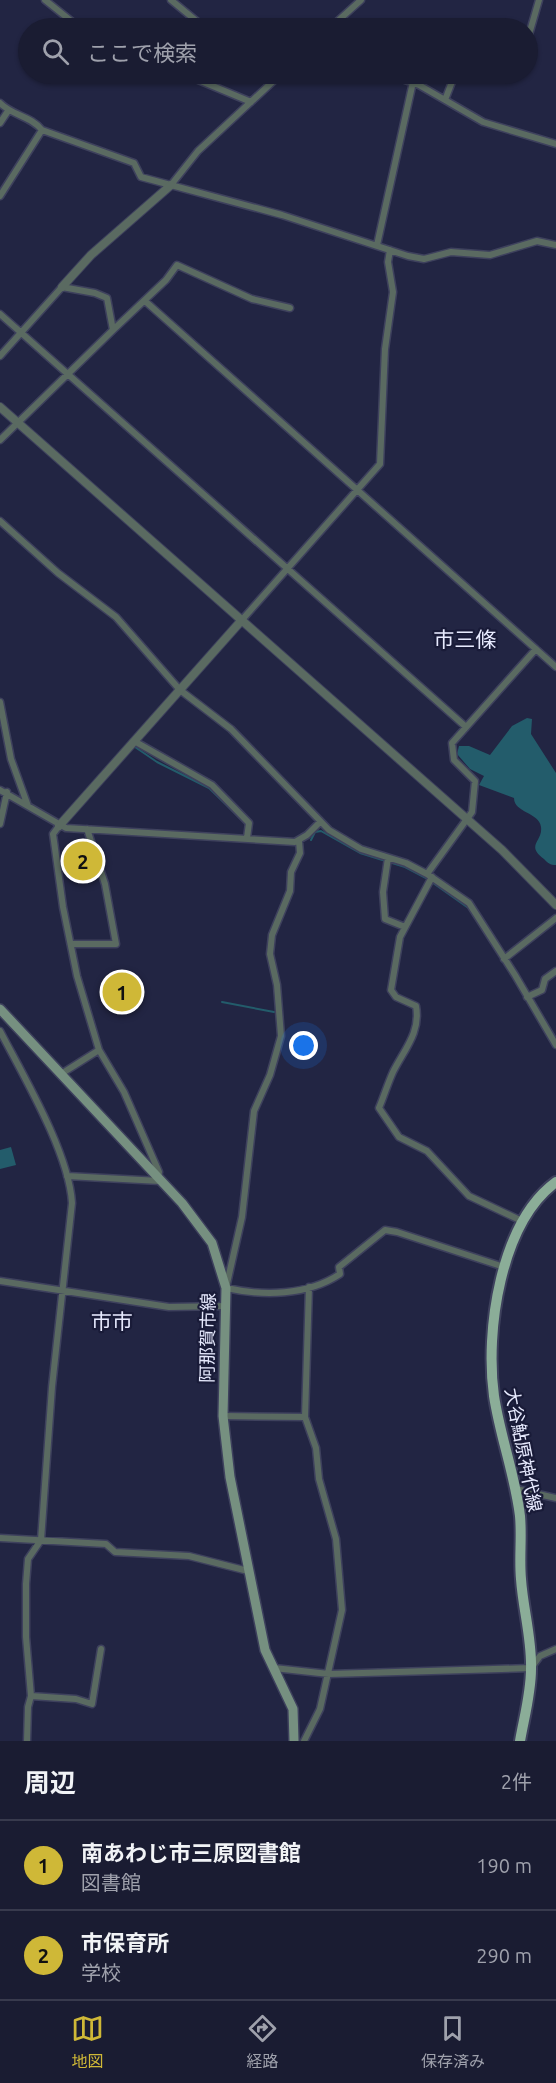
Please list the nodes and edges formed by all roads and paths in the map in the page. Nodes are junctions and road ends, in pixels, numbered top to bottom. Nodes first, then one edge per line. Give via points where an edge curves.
1 (45, 0) edge
2 (171, 0) edge
3 (361, 0) edge
4 (539, 0) edge
5 (68, 18) edge
6 (193, 18) edge
7 (341, 18) edge
8 (534, 18) edge
9 (208, 84) edge
10 (270, 84) edge
11 (413, 84) edge
12 (417, 84) edge
13 (451, 84) edge
14 (445, 100) junction
15 (251, 102) junction
16 (0, 103) edge
17 (8, 111) junction
18 (0, 123) edge
19 (42, 130) junction
20 (556, 144) edge
21 (171, 185) junction
22 (0, 196) edge
23 (556, 244) edge
24 (377, 245) junction
25 (390, 250) junction
26 (62, 287) junction
27 (145, 301) junction
28 (291, 308) dead end
29 (0, 314) edge
30 (112, 330) junction
31 (19, 333) junction
32 (0, 356) edge
33 (67, 374) junction
34 (0, 407) edge
35 (17, 422) junction
36 (0, 441) edge
37 (357, 490) junction
38 (0, 521) edge
39 (286, 570) junction
40 (241, 621) junction
41 (536, 649) junction
42 (556, 667) edge
43 (180, 690) junction
44 (0, 702) edge
45 (466, 727) junction
46 (134, 741) junction
47 (3, 791) edge
48 (28, 806) junction
49 (468, 820) junction
50 (320, 822) junction
51 (0, 824) edge
52 (59, 826) junction
53 (87, 829) junction
54 (247, 838) junction
55 (299, 841) junction
56 (388, 858) junction
57 (429, 875) junction
58 (556, 905) edge
59 (556, 918) edge
60 (405, 927) junction
61 (70, 944) junction
62 (504, 959) junction
63 (556, 971) edge
64 (527, 997) junction
65 (0, 1009) edge
66 (0, 1031) edge
67 (556, 1046) edge
68 (99, 1050) junction
69 (61, 1074) junction
70 (68, 1176) junction
71 (160, 1179) junction
72 (556, 1182) edge
73 (524, 1222) junction
74 (504, 1267) junction
75 (0, 1281) edge
76 (309, 1287) junction
77 (226, 1288) junction
78 (61, 1290) junction
79 (226, 1306) junction
80 (223, 1416) junction
81 (305, 1417) junction
82 (516, 1489) junction
83 (556, 1498) edge
84 (0, 1538) edge
85 (41, 1540) junction
86 (248, 1571) junction
87 (101, 1649) dead end
88 (556, 1649) edge
89 (274, 1668) junction
90 (531, 1668) junction
91 (329, 1674) junction
92 (31, 1696) junction
93 (27, 1741) edge
94 (294, 1741) edge
95 (304, 1741) edge
96 (520, 1741) edge

1 - 5 street
2 - 6 street
3 - 7 street
4 - 8 street
9 - 15 street
10 - 15 street
11 - 24 street
12 - 14 street
13 - 14 street
14 - 20 street via 483,122
15 - 21 street via 198,151
16 - 17 street
17 - 18 street
17 - 19 street via 35,122
19 - 21 street via 134,163 141,177
19 - 22 street
21 - 24 street
21 - 26 street
23 - 25 street via 537,241 490,255 451,252 424,259
24 - 25 street
25 - 37 street via 393,292 385,349 380,464
26 - 30 street via 107,298
26 - 31 street
27 - 28 street via 177,265 252,298
27 - 30 street
27 - 37 street
29 - 31 street
30 - 33 street
31 - 32 street
31 - 33 street
33 - 35 street
33 - 39 street
34 - 35 street
35 - 36 street
35 - 40 street
37 - 39 street
37 - 41 street
38 - 43 street via 58,573 116,617
39 - 40 street
39 - 45 street
40 - 43 street
40 - 49 street
41 - 42 street
41 - 45 street
43 - 46 street
43 - 50 street via 231,729
44 - 48 street via 11,759
45 - 49 street via 452,742 453,760 475,781
46 - 52 street
46 - 54 street via 212,785 249,823
47 - 48 street
47 - 51 street
48 - 52 street
49 - 57 street
49 - 58 street
50 - 55 street
50 - 56 street via 342,840
52 - 53 street
52 - 61 street via 52,834
53 - 54 street
53 - 61 street via 105,884 116,944
54 - 55 street
55 - 77 street via 300,853 272,935 270,954 281,1036 254,1111 242,1217
56 - 57 street
56 - 60 street via 383,892 385,919
57 - 60 street
57 - 62 street via 468,903
59 - 62 street
60 - 73 street via 391,990 396,997 416,1006 418,1018 380,1108 399,1137 427,1151 469,1196
61 - 68 street
62 - 64 street
63 - 64 street via 545,979 542,990
64 - 67 street
65 - 69 main road, 阿那賀市線
66 - 70 street via 37,1102
68 - 69 street
68 - 71 street via 124,1092
69 - 71 main road, 阿那賀市線
70 - 71 street
70 - 78 street via 72,1203
71 - 77 main road, 阿那賀市線 via 212,1244
72 - 73 main road, 大谷鮎原神代線 via 540,1195
73 - 74 main road, 大谷鮎原神代線
74 - 76 street via 385,1230 339,1267 340,1274
74 - 82 main road, 大谷鮎原神代線 via 492,1344 494,1397
75 - 78 street
76 - 77 street via 265,1294
76 - 81 street
77 - 79 main road, 阿那賀市線
78 - 79 street via 179,1308
78 - 85 street
79 - 80 main road, 阿那賀市線
80 - 81 street
80 - 86 main road, 阿那賀市線
81 - 91 street via 316,1448 340,1571 342,1610
82 - 83 street
82 - 90 main road, 大谷鮎原神代線
84 - 85 street
85 - 86 street via 106,1544 115,1552 189,1556
85 - 92 street via 28,1559 26,1584
86 - 89 main road, 阿那賀市線 via 264,1650
87 - 92 street via 92,1704
88 - 90 street via 540,1656
89 - 91 street
89 - 94 main road, 阿那賀市線 via 293,1709
90 - 91 street
90 - 96 main road, 大谷鮎原神代線
91 - 95 street via 320,1709
92 - 93 street

